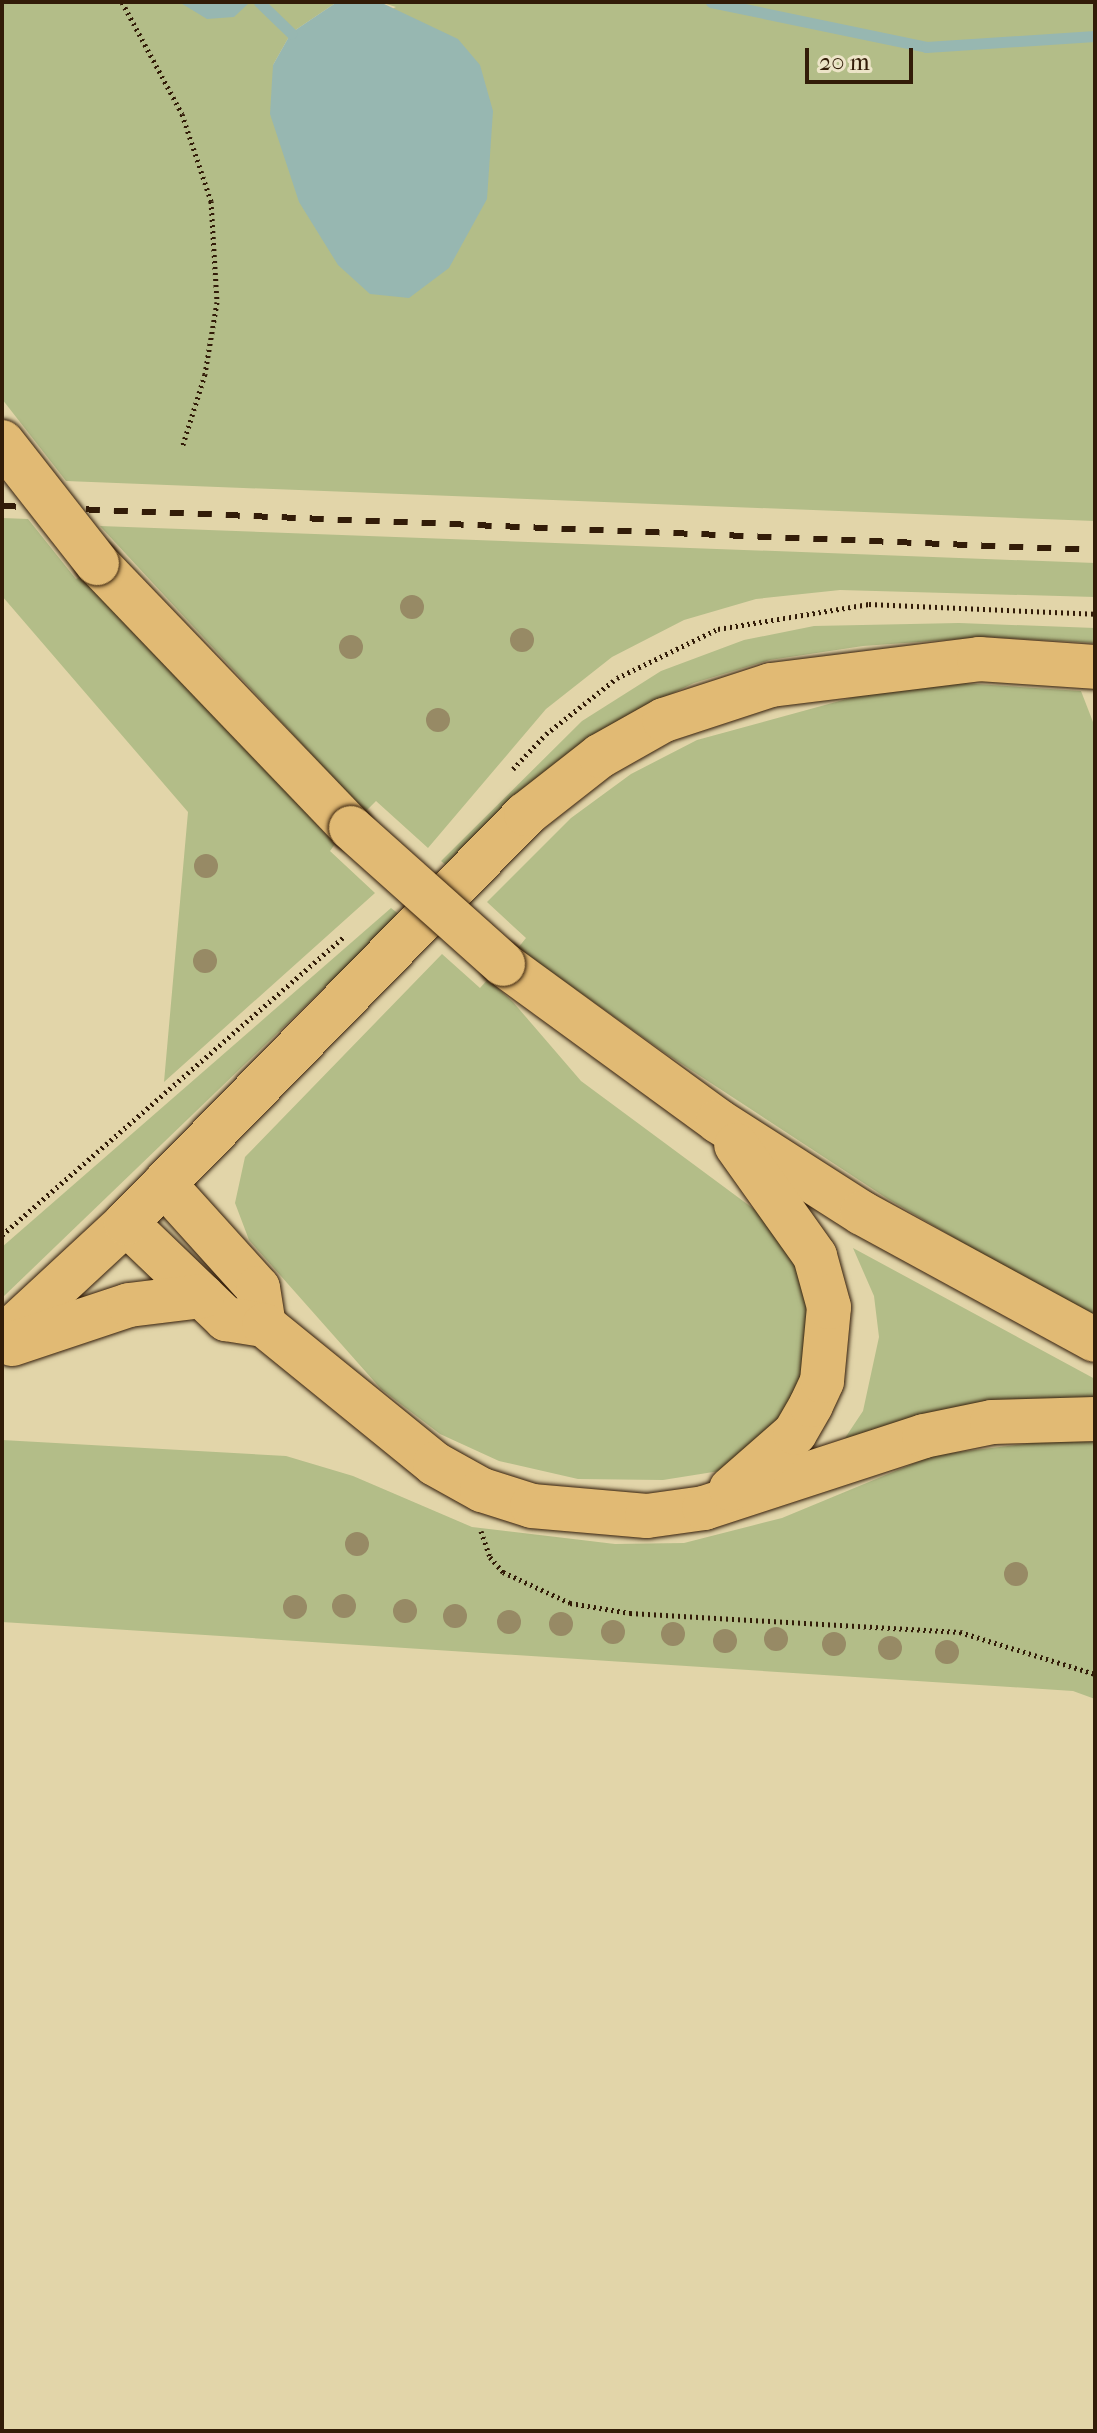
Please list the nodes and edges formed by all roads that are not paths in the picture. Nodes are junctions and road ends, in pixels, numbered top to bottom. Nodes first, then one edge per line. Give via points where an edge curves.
1 (2, 442) edge
2 (1095, 667) edge
3 (718, 1121) junction
4 (164, 1184) junction
5 (126, 1223) junction
6 (202, 1296) junction
7 (264, 1325) junction
8 (2, 1338) edge
9 (1095, 1340) edge
10 (2, 1347) edge
11 (1095, 1419) edge
12 (704, 1508) junction

1 - 3 main road, bridge via 97,563 351,828 503,964
2 - 4 main road via 979,659 771,685 664,720 612,749 526,814
3 - 9 main road via 862,1213
3 - 12 main road via 815,1256 829,1320 822,1381 795,1433
4 - 5 main road
4 - 7 main road via 258,1288
5 - 6 main road
5 - 8 main road
6 - 7 main road via 226,1319
6 - 10 main road via 129,1305
7 - 12 main road via 388,1431 482,1490 532,1506 603,1516
11 - 12 main road via 992,1422 924,1436

